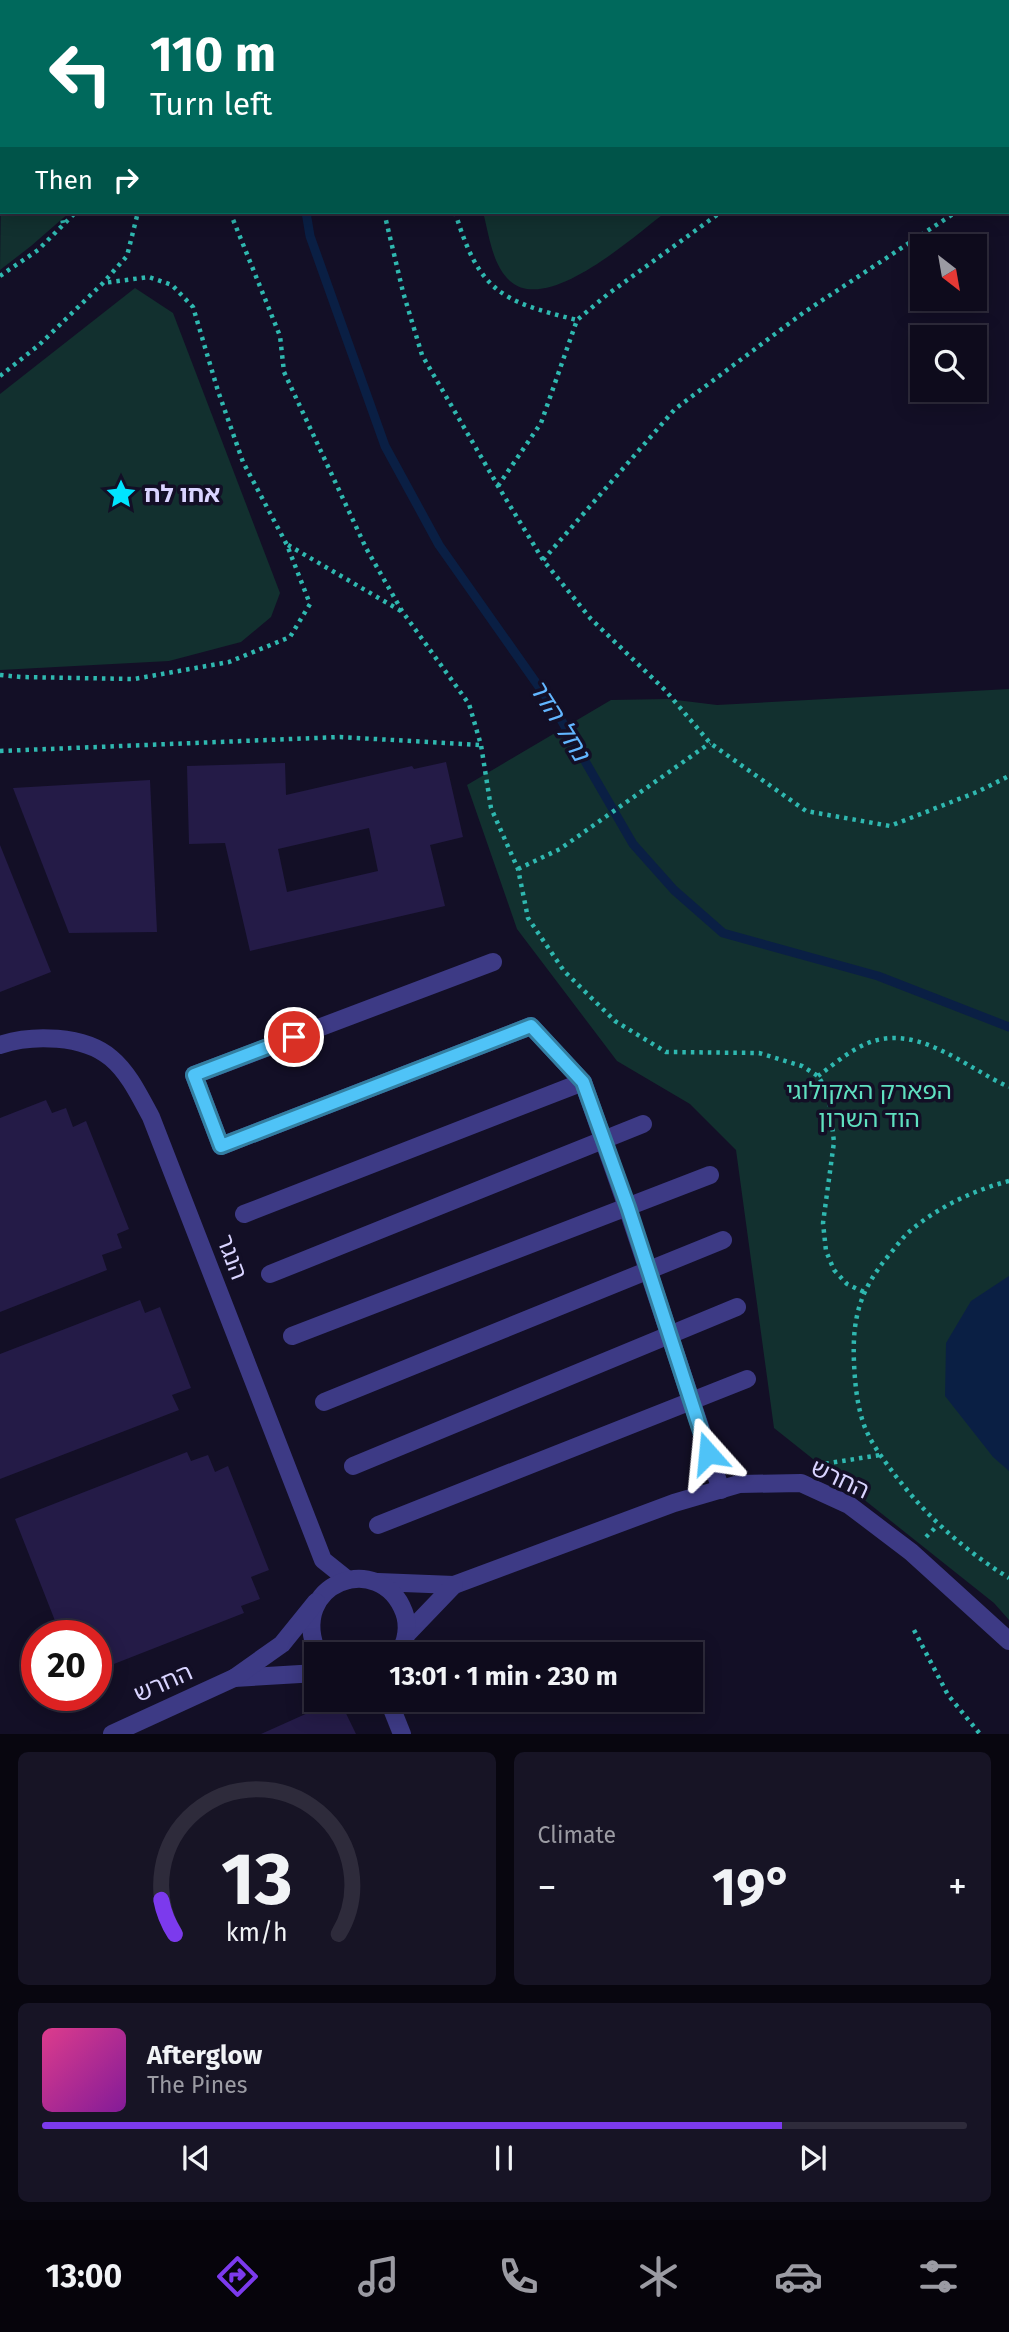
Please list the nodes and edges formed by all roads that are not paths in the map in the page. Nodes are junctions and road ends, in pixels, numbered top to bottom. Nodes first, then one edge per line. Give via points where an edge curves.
1 (493, 962) dead end
2 (0, 1045) edge
3 (583, 1082) junction
4 (643, 1124) dead end
5 (603, 1139) junction
6 (710, 1175) dead end
7 (628, 1207) junction
8 (244, 1214) dead end
9 (723, 1240) dead end
10 (649, 1270) junction
11 (270, 1274) dead end
12 (737, 1307) dead end
13 (670, 1335) junction
14 (292, 1336) dead end
15 (747, 1380) dead end
16 (324, 1402) dead end
17 (692, 1402) junction
18 (354, 1466) dead end
19 (720, 1490) junction
20 (378, 1525) dead end
21 (348, 1580) junction
22 (378, 1582) junction
23 (454, 1585) junction
24 (316, 1602) junction
25 (407, 1634) junction
26 (1009, 1641) edge
27 (313, 1642) edge
28 (403, 1642) edge
29 (304, 1674) edge
30 (234, 1678) junction
31 (393, 1712) edge
32 (112, 1734) edge
33 (402, 1734) edge

1 - 3 street via 194,1075 221,1146 531,1026
2 - 21 street, הנגר via 45,1039 87,1045 108,1055 134,1087 151,1117 323,1560
3 - 5 street
3 - 8 street
4 - 5 street
5 - 7 street
5 - 11 street
6 - 7 street
7 - 10 street
7 - 14 street
9 - 10 street
10 - 13 street
10 - 16 street
12 - 13 street
13 - 17 street
13 - 18 street
15 - 17 street
17 - 19 street
17 - 20 street
19 - 23 street, החרש
19 - 26 street, החרש via 739,1484 801,1483 849,1505 911,1552
21 - 22 street, החרש
21 - 24 street, החרש via 333,1585
22 - 23 street, החרש
22 - 25 street via 400,1602
23 - 25 street, החרש
24 - 27 street via 310,1626
24 - 30 street, החרש via 282,1644
25 - 28 street, החרש
29 - 30 street, החרש
30 - 32 street, החרש
31 - 33 street

